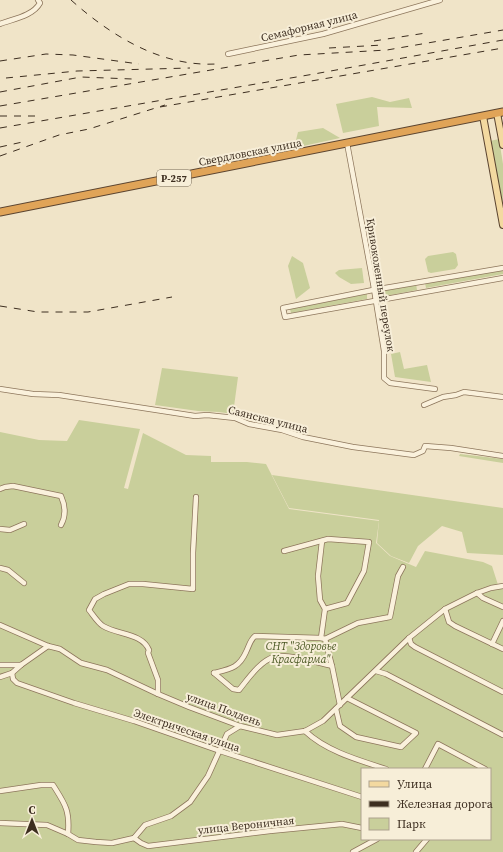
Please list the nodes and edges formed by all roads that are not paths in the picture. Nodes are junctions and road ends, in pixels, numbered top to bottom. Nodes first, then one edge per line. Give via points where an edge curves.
1 (38, 0) edge
2 (440, 0) edge
3 (0, 24) edge
4 (228, 54) dead end
5 (500, 113) edge
6 (483, 116) junction
7 (347, 143) junction
8 (503, 145) edge
9 (0, 212) edge
10 (503, 225) edge
11 (503, 268) edge
12 (503, 278) edge
13 (422, 282) junction
14 (373, 290) junction
15 (424, 292) junction
16 (375, 300) junction
17 (0, 388) edge
18 (435, 389) dead end
19 (503, 397) edge
20 (424, 405) dead end
21 (503, 456) edge
22 (0, 489) edge
23 (196, 497) dead end
24 (24, 524) dead end
25 (61, 525) dead end
26 (0, 529) edge
27 (322, 541) junction
28 (284, 551) dead end
29 (403, 567) dead end
30 (0, 568) edge
31 (24, 583) dead end
32 (503, 586) edge
33 (477, 593) junction
34 (503, 607) edge
35 (325, 609) junction
36 (445, 609) junction
37 (503, 621) edge
38 (0, 625) edge
39 (409, 638) junction
40 (323, 639) junction
41 (492, 644) junction
42 (48, 646) junction
43 (503, 650) edge
44 (21, 664) junction
45 (0, 665) edge
46 (332, 666) junction
47 (376, 671) junction
48 (12, 673) junction
49 (0, 678) edge
50 (503, 692) edge
51 (158, 694) junction
52 (347, 698) junction
53 (340, 705) junction
54 (336, 709) junction
55 (240, 726) junction
56 (305, 731) junction
57 (503, 735) edge
58 (220, 751) junction
59 (383, 768) edge
60 (426, 768) edge
61 (483, 768) edge
62 (0, 791) edge
63 (361, 797) edge
64 (0, 823) edge
65 (361, 828) edge
66 (68, 834) junction
67 (134, 838) junction
68 (375, 840) edge
69 (427, 840) edge
70 (353, 852) edge
71 (416, 852) edge

1 - 3 street via 40,3 31,12
2 - 4 street, Семафорная улица via 323,34
5 - 6 highway, Свердловская улица / Р-257
5 - 8 main road
6 - 7 highway, Свердловская улица / Р-257
6 - 10 main road
7 - 9 highway, Свердловская улица / Р-257
7 - 14 street, Кривоколенный переулок
11 - 13 street
12 - 15 street
13 - 14 street
13 - 15 street
14 - 16 street, Кривоколенный переулок
14 - 16 street via 283,308 285,317
15 - 16 street
16 - 18 street, Кривоколенный переулок via 384,351 384,378 390,383
17 - 21 street, Саянская улица via 195,416 236,418 249,424 353,447 414,455 423,451 425,446
19 - 20 street via 464,392
22 - 25 street via 13,486 61,496 65,504 64,520
23 - 51 street via 194,590 129,584 95,599 89,610 102,626 146,643 158,680
24 - 26 street via 10,530
27 - 28 street
27 - 35 street via 318,576 320,600
27 - 35 street via 328,539 370,542 364,571 346,603
29 - 40 street via 398,576 390,617 358,623
30 - 31 street via 8,570
32 - 33 street, улица Полдень
33 - 34 street
33 - 36 street, улица Полдень
35 - 40 street
36 - 39 street, улица Полдень
36 - 41 street via 449,622
37 - 41 street
38 - 42 street, улица Полдень
39 - 47 street, улица Полдень
39 - 50 street via 415,647
40 - 46 street
40 - 46 street via 256,636 251,640 243,659 234,668 214,673 233,689 239,690 263,663 275,656
41 - 43 street
42 - 44 street
42 - 51 street, улица Полдень via 60,649 81,663 108,670
44 - 45 street
44 - 48 street
46 - 53 street
47 - 52 street, улица Полдень
47 - 57 street
48 - 49 street
48 - 58 street, Электрическая улица via 17,683
51 - 55 street, улица Полдень
52 - 53 street, улица Полдень
52 - 54 street via 416,733 401,747 356,737 340,726
53 - 54 street, улица Полдень
54 - 56 street, улица Полдень via 323,721
55 - 56 street, улица Полдень via 277,735
55 - 58 street via 227,734
56 - 59 street via 314,740 356,760
58 - 63 street, Электрическая улица
58 - 67 street via 208,776 190,802 172,816 145,825
60 - 61 street via 438,744
62 - 66 street via 41,784 53,785 69,814
64 - 66 street via 47,825
65 - 67 street, улица Вероничная via 342,824 148,846
66 - 67 street via 78,840 107,843
68 - 70 street
69 - 71 street

